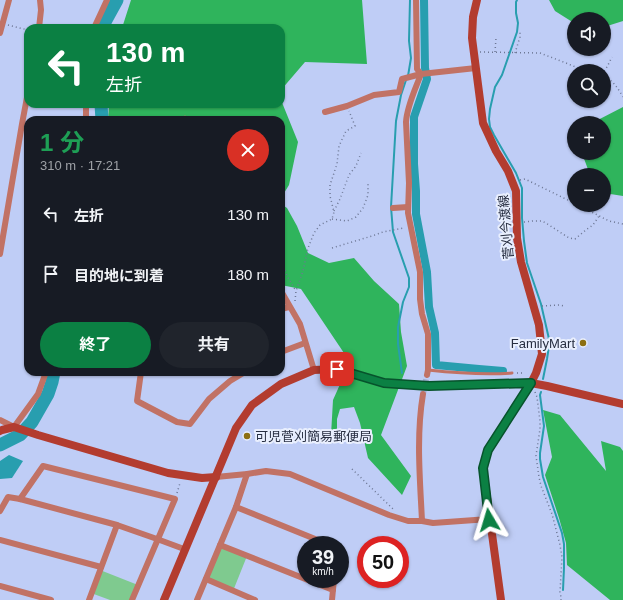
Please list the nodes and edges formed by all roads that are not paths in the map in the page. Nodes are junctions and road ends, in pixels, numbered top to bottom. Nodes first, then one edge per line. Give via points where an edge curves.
1 (8, 0) edge
2 (40, 0) edge
3 (107, 0) edge
4 (416, 0) edge
5 (477, 0) edge
6 (39, 24) edge
7 (96, 24) edge
8 (0, 33) edge
9 (476, 68) junction
10 (421, 74) junction
11 (25, 108) edge
12 (325, 112) dead end
13 (408, 207) junction
14 (393, 208) dead end
15 (0, 254) edge
16 (285, 298) edge
17 (290, 307) junction
18 (285, 308) edge
19 (305, 343) junction
20 (285, 350) edge
21 (314, 370) junction
22 (428, 373) joint
23 (512, 373) dead end
24 (45, 376) edge
25 (140, 376) edge
26 (234, 376) edge
27 (531, 383) junction
28 (423, 394) tunnel mouth
29 (623, 404) edge
30 (0, 420) edge
31 (14, 427) junction
32 (0, 431) edge
33 (247, 474) junction
34 (216, 477) junction
35 (20, 498) junction
36 (236, 506) junction
37 (0, 511) edge
38 (489, 520) junction
39 (422, 522) junction
40 (117, 525) junction
41 (308, 536) edge
42 (157, 539) junction
43 (0, 540) edge
44 (220, 545) junction
45 (184, 549) junction
46 (101, 567) junction
47 (206, 579) junction
48 (0, 586) edge
49 (333, 590) joint
50 (51, 600) edge
51 (89, 600) edge
52 (132, 600) edge
53 (164, 600) edge
54 (197, 600) edge
55 (255, 600) edge
56 (332, 600) edge
57 (501, 600) edge

1 - 8 street
2 - 6 street
3 - 7 street
4 - 10 street via 417,69
5 - 9 street, 菅刈今渡線 via 472,38
9 - 10 street
9 - 27 street, 菅刈今渡線 via 483,123 516,191 517,238 521,262 539,325 542,354
10 - 12 street via 402,79 399,92 374,95
10 - 13 street via 406,116
11 - 15 street
13 - 14 street
13 - 22 street via 420,272 422,314 428,334
16 - 17 street
17 - 18 street
17 - 19 street via 300,324
19 - 20 street
19 - 21 street
21 - 27 street via 337,369 384,383 429,386
21 - 34 street via 281,384 252,406 236,428
22 - 23 lane
24 - 31 street via 38,394
25 - 26 street via 137,401 177,422 190,424 209,399
27 - 29 street
27 - 38 street, 菅刈今渡線 via 488,450 483,468
28 - 39 street via 419,455
30 - 31 street
31 - 32 street
31 - 34 street via 168,473 202,478
33 - 34 street
33 - 36 street
33 - 39 street via 266,471 290,474 389,515
34 - 45 street
35 - 37 street via 8,497
35 - 40 street
35 - 42 street via 43,466 175,499
36 - 41 street
36 - 44 street
38 - 39 street
38 - 57 street, 菅刈今渡線
40 - 42 street
40 - 46 street
42 - 45 street
42 - 52 street
43 - 46 street
44 - 47 street
44 - 49 street
45 - 53 street
46 - 51 street
47 - 54 street
47 - 55 street
48 - 50 street
49 - 56 street

